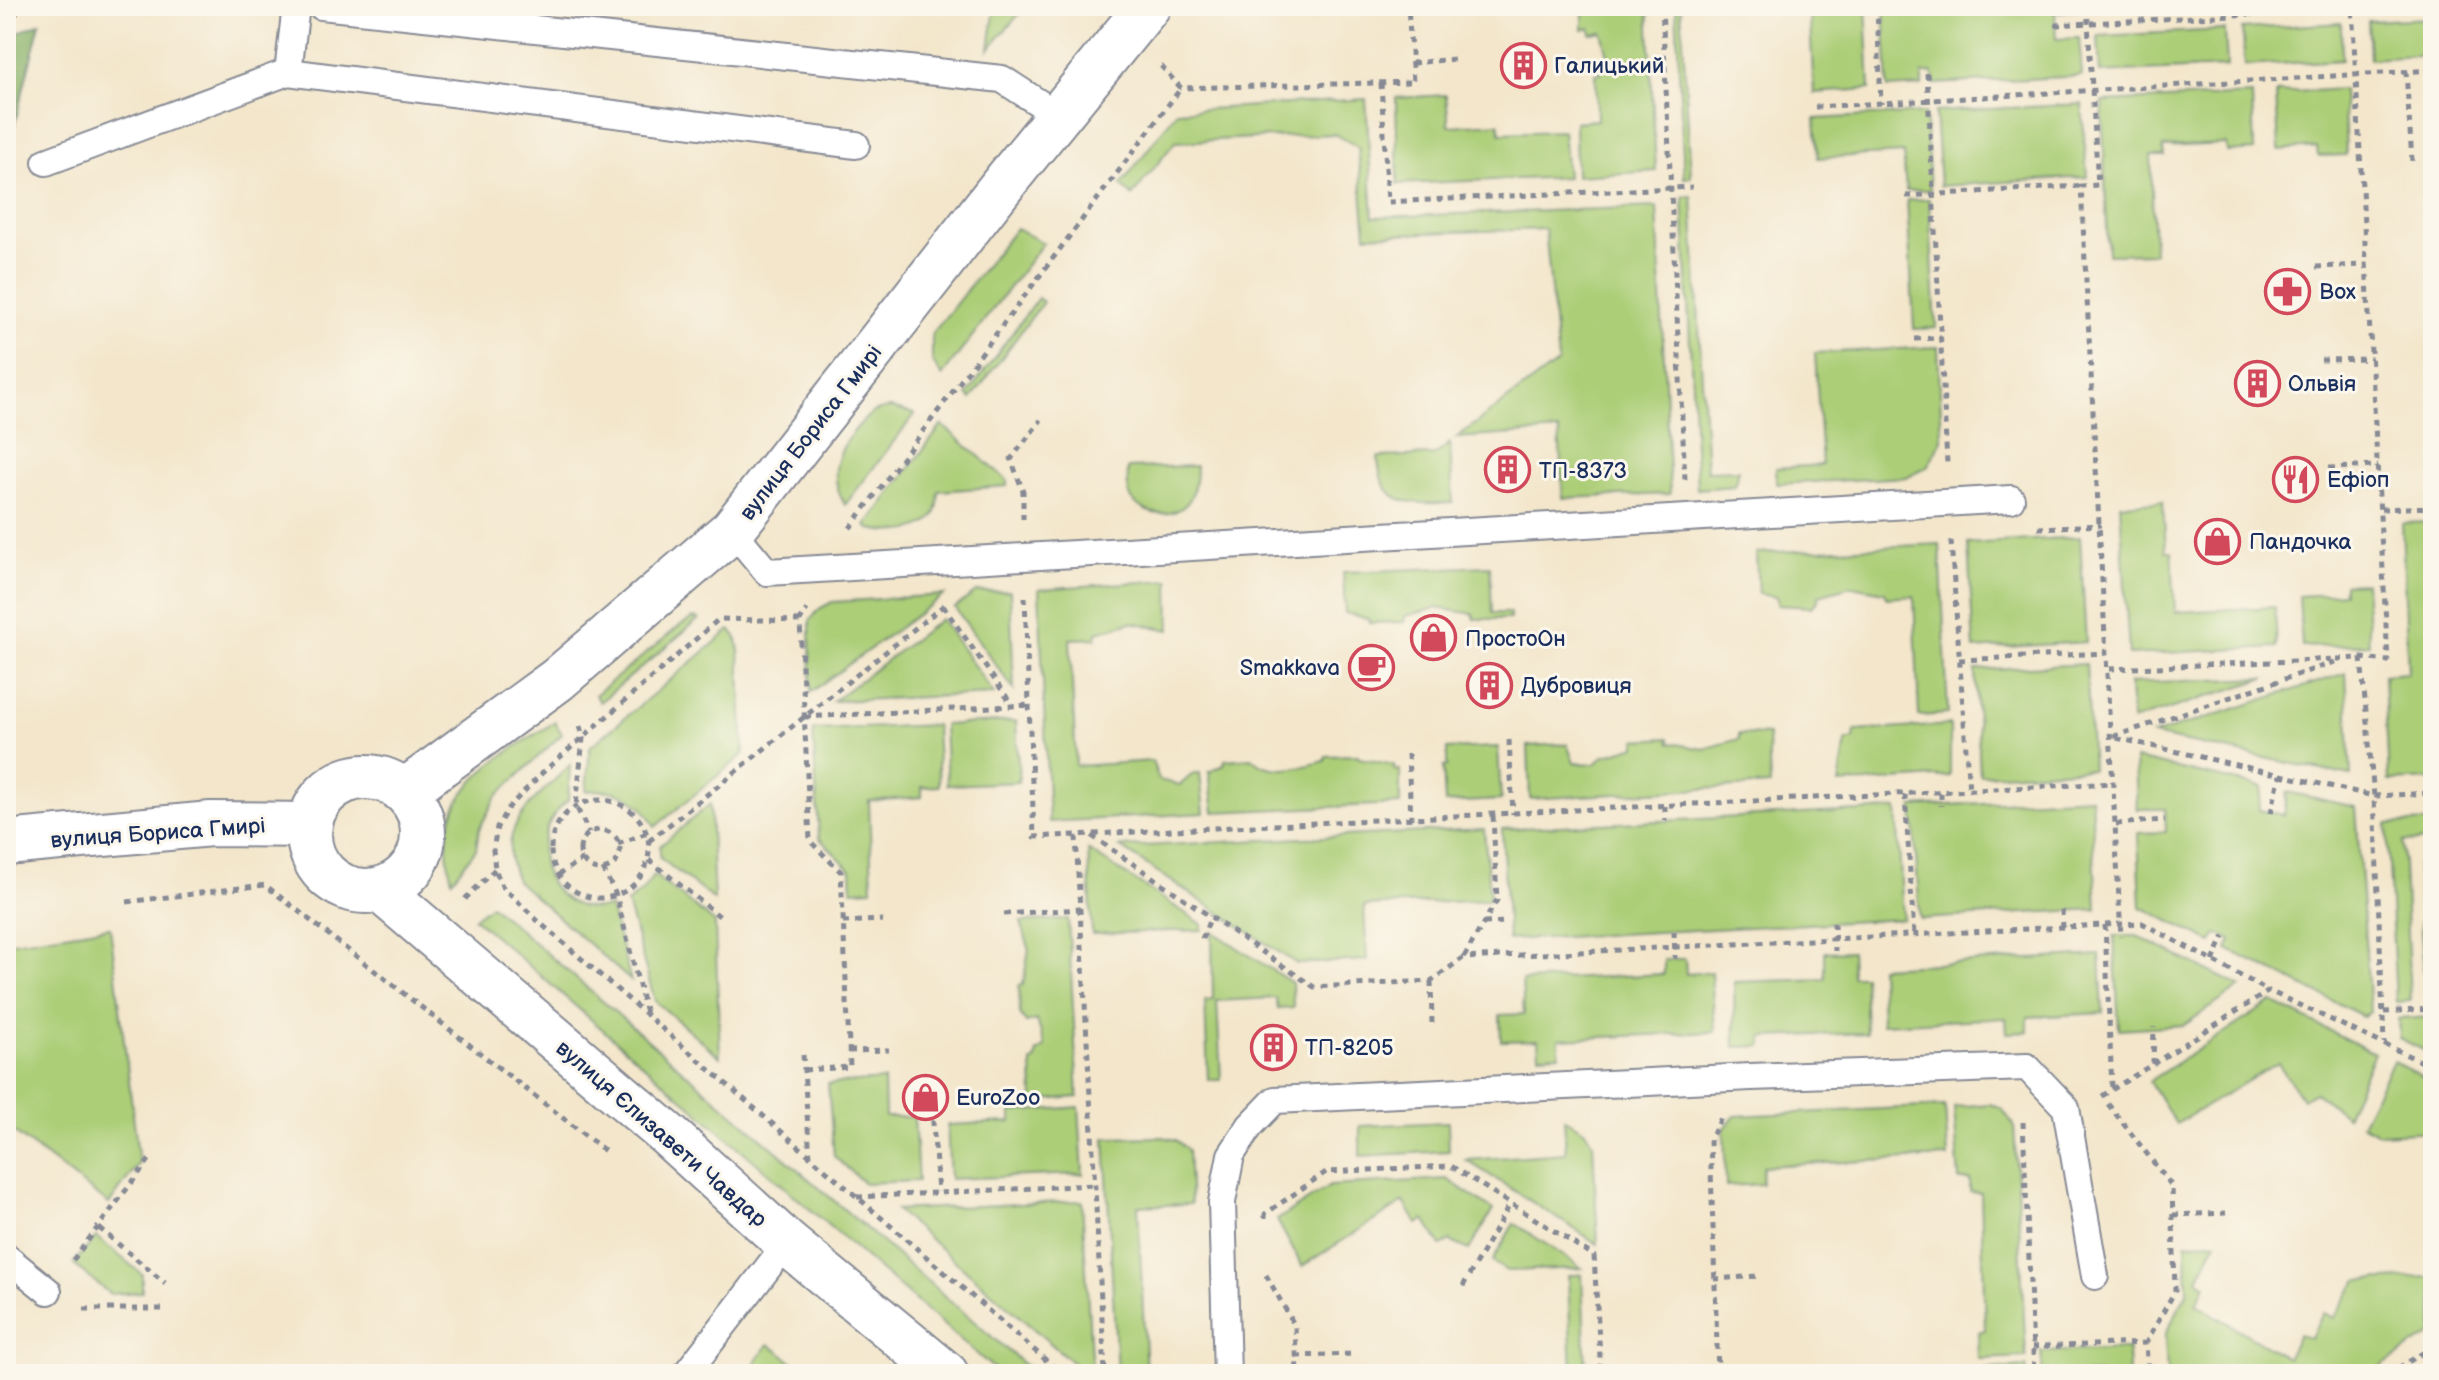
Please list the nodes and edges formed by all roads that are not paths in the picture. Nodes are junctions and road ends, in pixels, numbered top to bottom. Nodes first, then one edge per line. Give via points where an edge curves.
1 (296, 6) edge
2 (321, 6) edge
3 (1148, 6) edge
4 (288, 72) junction
5 (1059, 116) junction
6 (856, 145) dead end
7 (46, 162) dead end
8 (2011, 499) dead end
9 (732, 530) junction
10 (405, 791) junction
11 (310, 825) junction
12 (6, 843) edge
13 (380, 890) junction
14 (787, 1243) junction
15 (6, 1257) edge
16 (2095, 1276) dead end
17 (48, 1291) road end
18 (686, 1374) edge
19 (946, 1374) edge
20 (1227, 1374) edge

1 - 4 lane
2 - 5 lane via 1002,79
3 - 5 street, вулиця Бориса Гмирі
4 - 6 lane
4 - 7 lane
5 - 9 street, вулиця Бориса Гмирі
8 - 9 lane via 767,572
9 - 10 street, вулиця Бориса Гмирі via 557,680
10 - 11 street via 373,777 339,783 315,808
10 - 13 street via 422,822 419,857 409,872
11 - 12 street, вулиця Бориса Гмирі via 211,824
11 - 13 street via 309,843 327,876 360,891
13 - 14 street, вулиця Єлизавети Чавдар
14 - 18 lane
14 - 19 street, вулиця Єлизавети Чавдар
15 - 17 lane
16 - 20 lane via 2066,1108 2027,1067 1275,1100 1231,1155 1222,1202

